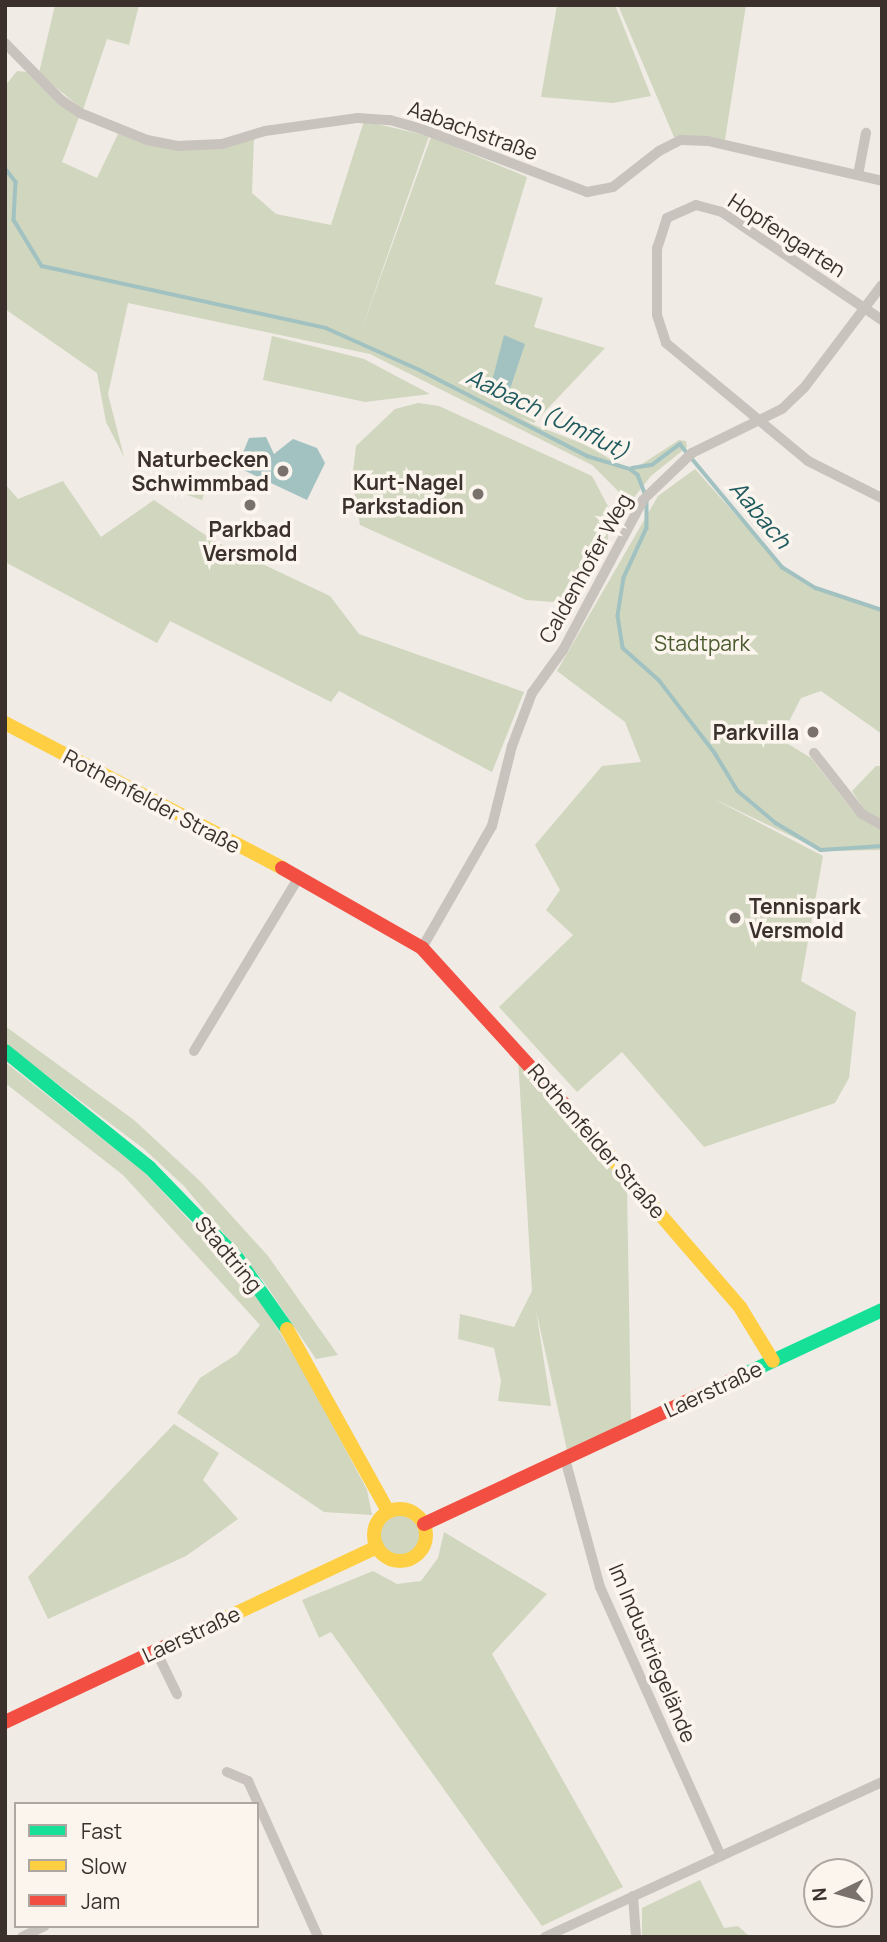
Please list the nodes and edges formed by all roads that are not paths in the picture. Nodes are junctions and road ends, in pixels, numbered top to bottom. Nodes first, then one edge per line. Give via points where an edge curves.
1 (5, 43) edge
2 (866, 133) dead end
3 (858, 175) junction
4 (882, 181) edge
5 (882, 285) edge
6 (866, 310) junction
7 (882, 320) edge
8 (763, 420) junction
9 (882, 498) edge
10 (5, 723) edge
11 (814, 753) dead end
12 (882, 825) edge
13 (299, 877) junction
14 (422, 948) junction
15 (5, 1051) edge
16 (194, 1051) dead end
17 (881, 1312) edge
18 (773, 1361) junction
19 (565, 1459) junction
20 (388, 1511) junction
21 (424, 1524) junction
22 (377, 1547) junction
23 (156, 1651) junction
24 (177, 1694) dead end
25 (5, 1722) edge
26 (227, 1772) dead end
27 (882, 1782) edge
28 (255, 1802) edge
29 (262, 1825) edge
30 (721, 1856) junction
31 (633, 1896) junction
32 (41, 1928) edge
33 (22, 1937) edge
34 (318, 1937) edge
35 (545, 1937) edge
36 (636, 1937) edge

1 - 3 street, Aabachstraße via 80,113 147,140 177,146 222,144 265,131 358,118 422,129 587,192 613,187 681,140 708,141
2 - 3 street
3 - 4 street, Aabachstraße
5 - 6 street, Caldenhofer Weg
6 - 7 street, Hopfengarten
6 - 8 street, Caldenhofer Weg via 804,388
6 - 8 street, Hopfengarten via 722,212 696,205 667,218 657,248 657,315 666,343
8 - 9 street, Hopfengarten via 808,461
8 - 14 street, Caldenhofer Weg via 689,455 646,496 563,650 532,693 512,746 492,826
10 - 13 street, Rothenfelder Straße
11 - 12 street via 862,814
13 - 14 street, Rothenfelder Straße
13 - 16 street
14 - 18 street, Rothenfelder Straße via 740,1307
15 - 20 street, Stadtring via 150,1168 237,1258 296,1344
17 - 18 street
18 - 19 street, Laerstraße
19 - 21 street, Laerstraße
19 - 30 street, Im Industriegelände via 600,1587
20 - 21 street via 409,1510
20 - 22 street via 376,1523
21 - 22 street via 426,1539 414,1557 390,1559
22 - 23 street, Laerstraße
23 - 24 street
23 - 25 street, Laerstraße
26 - 28 street via 248,1782
27 - 30 street
29 - 34 street
30 - 31 street
31 - 35 street
31 - 36 street
32 - 33 street

